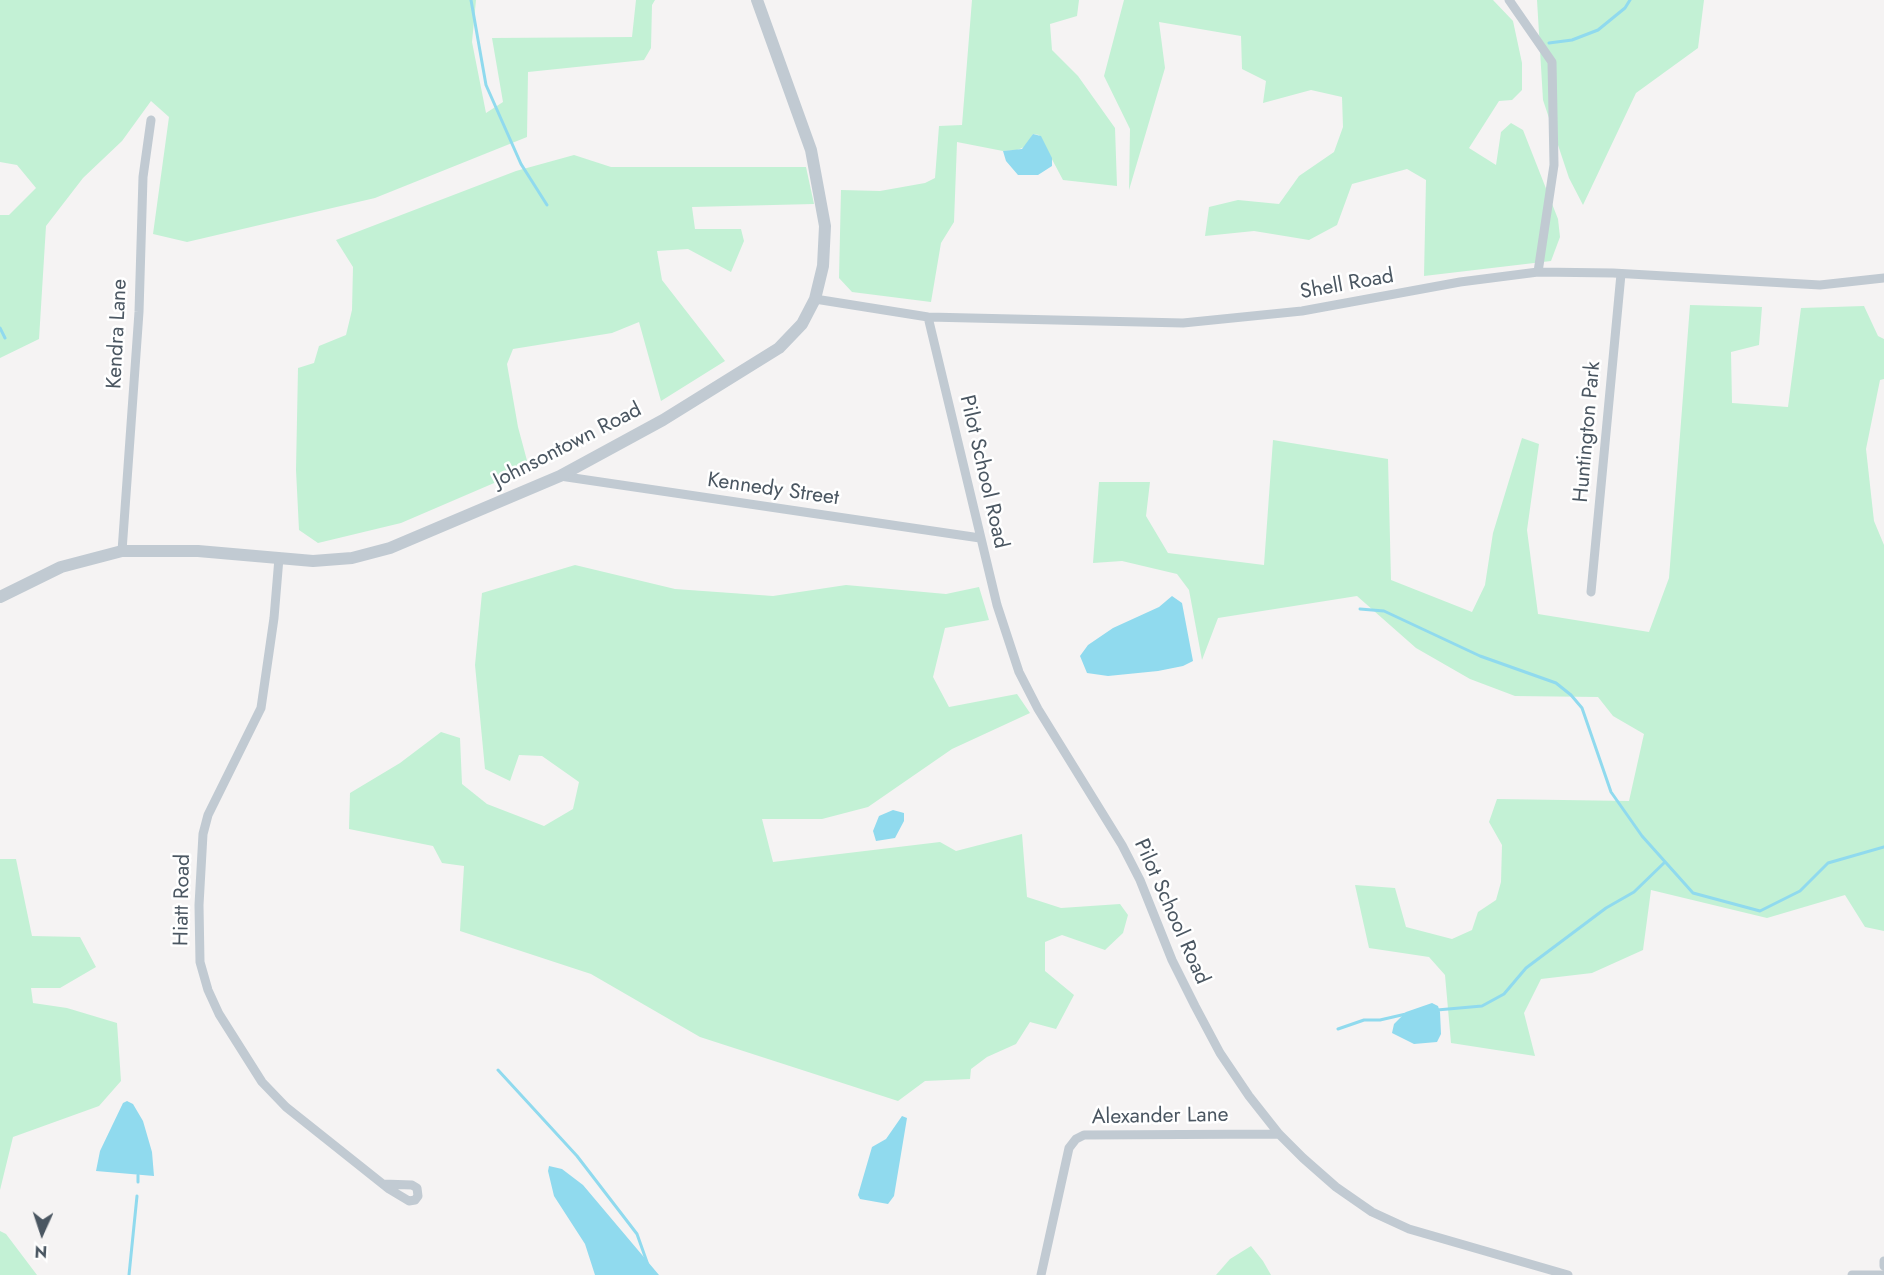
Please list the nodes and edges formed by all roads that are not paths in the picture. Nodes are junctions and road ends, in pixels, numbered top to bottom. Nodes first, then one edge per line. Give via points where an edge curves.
1 (757, 0) edge
2 (1509, 0) edge
3 (151, 120) dead end
4 (1538, 272) junction
5 (1622, 274) junction
6 (1884, 278) edge
7 (815, 299) junction
8 (928, 317) junction
9 (560, 476) junction
10 (980, 538) junction
11 (122, 551) junction
12 (279, 558) junction
13 (1592, 592) dead end
14 (0, 597) edge
15 (1279, 1134) junction
16 (383, 1185) dead end
17 (1884, 1261) edge
18 (1884, 1266) edge
19 (1041, 1275) edge
20 (1568, 1275) edge
21 (1852, 1275) edge
22 (1884, 1275) edge

1 - 7 street, Johnsontown Road via 799,112 820,190 825,226 823,266
2 - 4 street via 1552,62 1554,165
3 - 11 street, Kendra Lane via 143,177 139,312
4 - 5 street, Shell Road
4 - 8 street, Shell Road via 1302,311 1183,323
5 - 6 street, Shell Road via 1820,285
5 - 13 street, Huntington Park
7 - 8 street, Shell Road
7 - 9 street, Johnsontown Road via 802,324 779,348 663,420
8 - 10 street, Pilot School Road
9 - 10 street, Kennedy Street
9 - 12 street, Johnsontown Road via 390,548 333,560
10 - 15 street, Pilot School Road via 1019,672 1038,710 1122,845 1172,960 1215,1044
11 - 12 street, Johnsontown Road via 179,550
11 - 14 street, Johnsontown Road via 61,567
12 - 16 street, Hiatt Road via 261,708 208,815 203,834 200,962 219,1014 262,1082 286,1107
15 - 19 street, Alexander Lane via 1084,1135 1076,1139 1069,1148
15 - 20 street, Pilot School Road via 1336,1187 1372,1212 1409,1229
17 - 18 street
21 - 22 street

